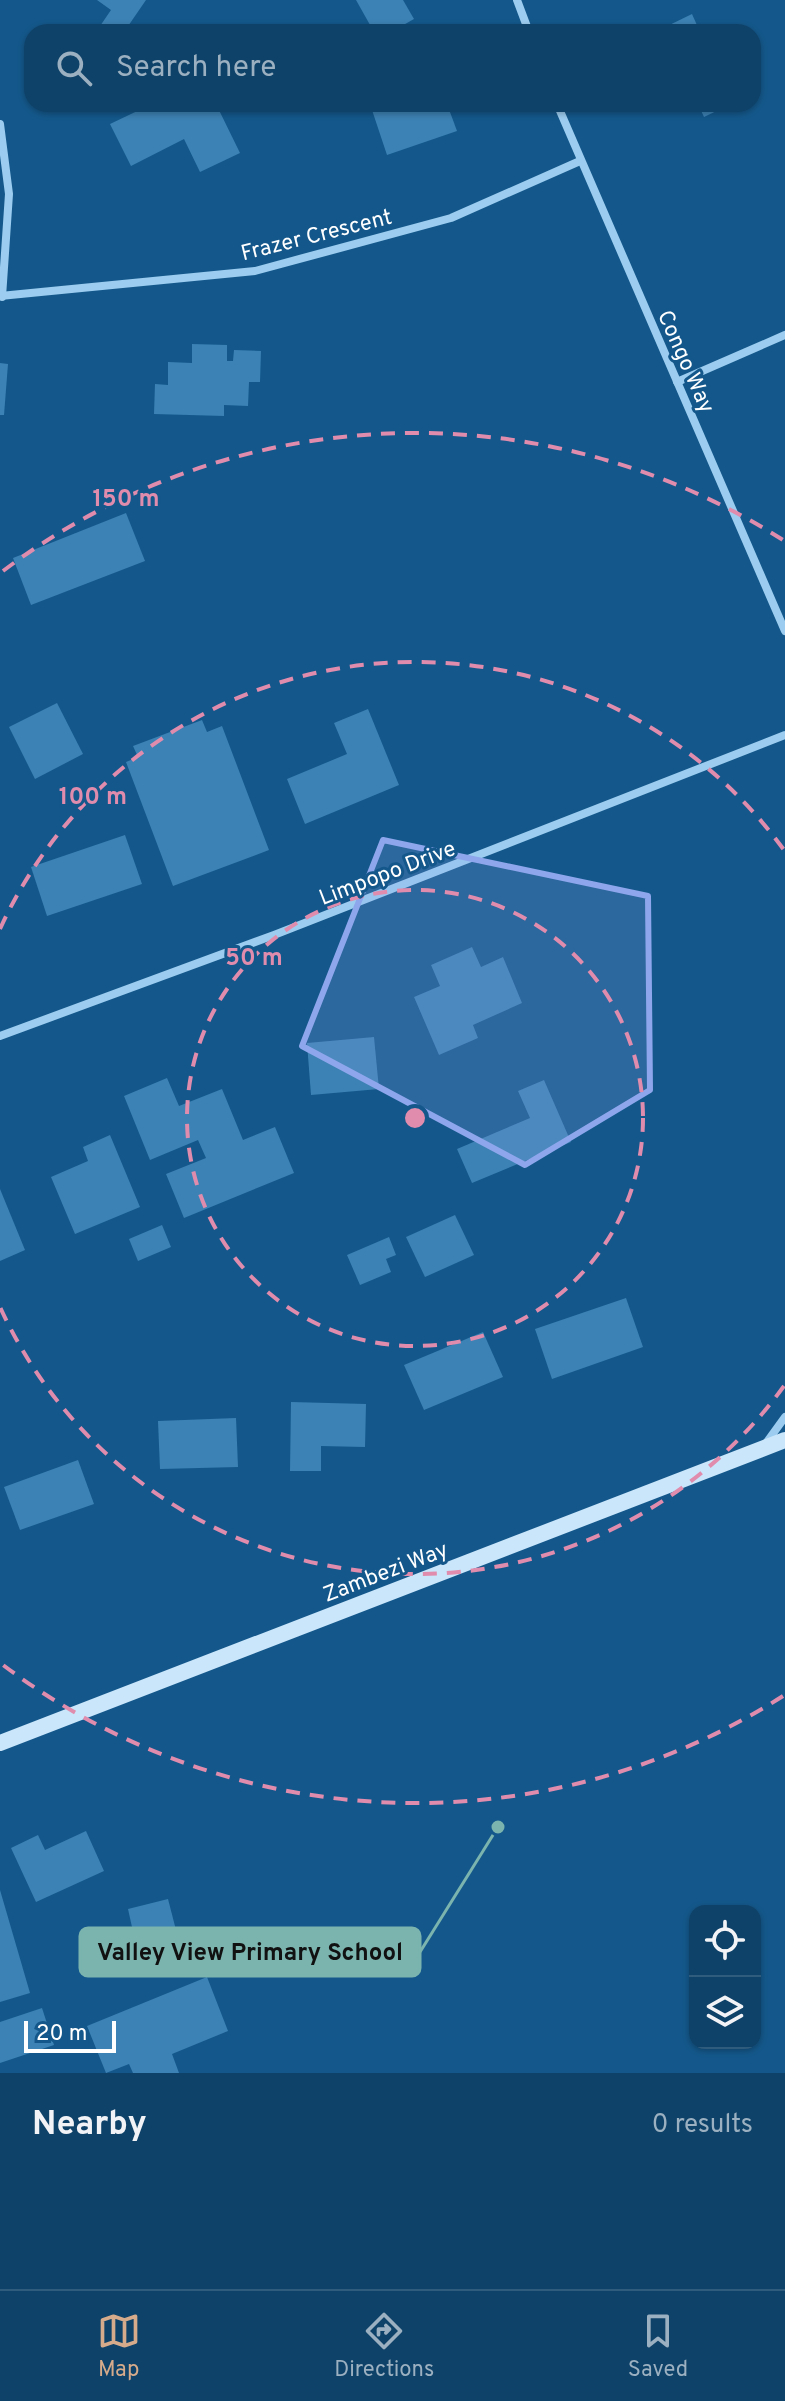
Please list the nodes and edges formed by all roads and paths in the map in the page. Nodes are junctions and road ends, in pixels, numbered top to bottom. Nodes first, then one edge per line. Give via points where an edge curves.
1 (517, 0) edge
2 (526, 24) edge
3 (560, 112) edge
4 (0, 124) edge
5 (580, 161) junction
6 (1, 296) edge
7 (785, 335) edge
8 (677, 382) junction
9 (785, 631) edge
10 (785, 735) edge
11 (0, 1036) edge
12 (785, 1417) edge
13 (785, 1440) edge
14 (760, 1450) junction
15 (0, 1743) edge

1 - 2 street
3 - 5 street, Congo Way
4 - 6 street via 9,194
5 - 6 street, Frazer Crescent via 451,218 255,271
5 - 8 street, Congo Way
7 - 8 street
8 - 9 street, Congo Way
10 - 11 street, Limpopo Drive
12 - 14 street
13 - 14 main road, Zambezi Way
14 - 15 main road, Zambezi Way

